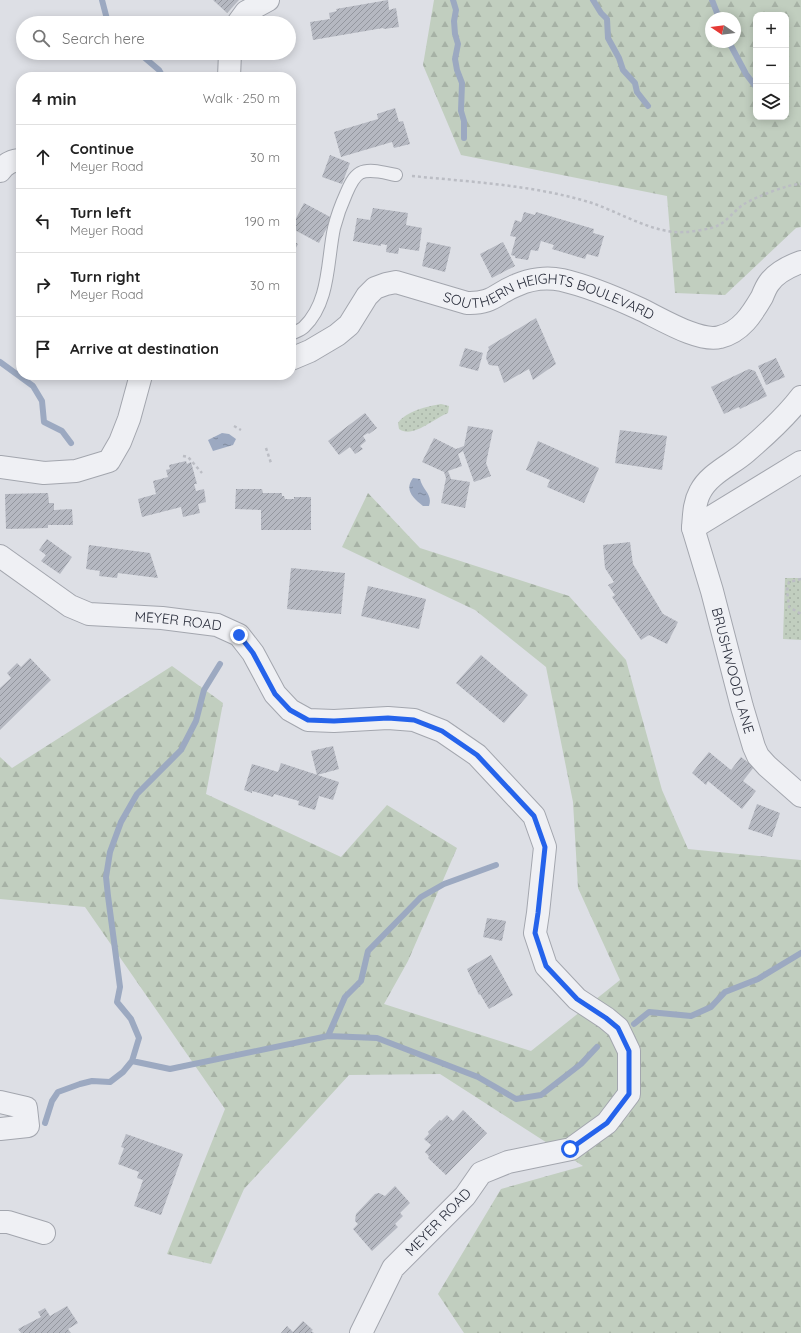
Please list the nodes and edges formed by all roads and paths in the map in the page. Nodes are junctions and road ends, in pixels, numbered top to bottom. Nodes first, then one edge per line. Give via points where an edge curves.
1 (268, 0) edge
2 (243, 16) edge
3 (230, 60) edge
4 (229, 72) edge
5 (16, 160) edge
6 (0, 171) edge
7 (396, 175) joint
8 (801, 184) edge
9 (801, 262) edge
10 (296, 332) edge
11 (296, 357) edge
12 (140, 380) edge
13 (801, 398) edge
14 (234, 426) dead end
15 (241, 430) dead end
16 (266, 448) dead end
17 (183, 456) dead end
18 (801, 462) edge
19 (271, 463) dead end
20 (0, 466) edge
21 (202, 473) dead end
22 (693, 528) junction
23 (0, 556) edge
24 (801, 579) edge
25 (801, 614) edge
26 (801, 796) edge
27 (0, 1102) edge
28 (0, 1129) edge
29 (0, 1222) edge
30 (44, 1233) dead end
31 (361, 1333) edge

1 - 2 street
3 - 4 street
5 - 6 street
7 - 8 path via 501,185 553,193 592,203 648,225 674,232 719,226 744,204 768,193
7 - 10 lane via 371,171 359,174 351,183 338,213 320,302 314,315 303,328
9 - 11 street, SOUTHERN HEIGHTS BOULEVARD via 775,276 748,320 733,333 719,338 694,334 639,308 561,280 530,281 516,285 487,302 476,303 467,303 396,282 375,288 349,324 337,335
12 - 20 street via 120,442 109,461 76,471 44,472
13 - 22 street via 786,416 745,453 708,480 695,502
14 - 15 path
16 - 19 path
17 - 21 path via 188,457
18 - 22 street
22 - 26 street, BRUSHWOOD LANE via 754,747 767,766
23 - 31 street, MEYER ROAD via 70,606 89,614 162,618 217,625 239,635 253,653 275,694 290,710 308,720 414,720 442,731 477,755 534,816 545,847 535,933 546,966 577,999 618,1028 629,1051 629,1094 607,1123 570,1149 508,1162 481,1173 465,1196 393,1268
24 - 25 path via 789,582 787,590 789,607
27 - 28 street via 26,1108 28,1126
29 - 30 street

